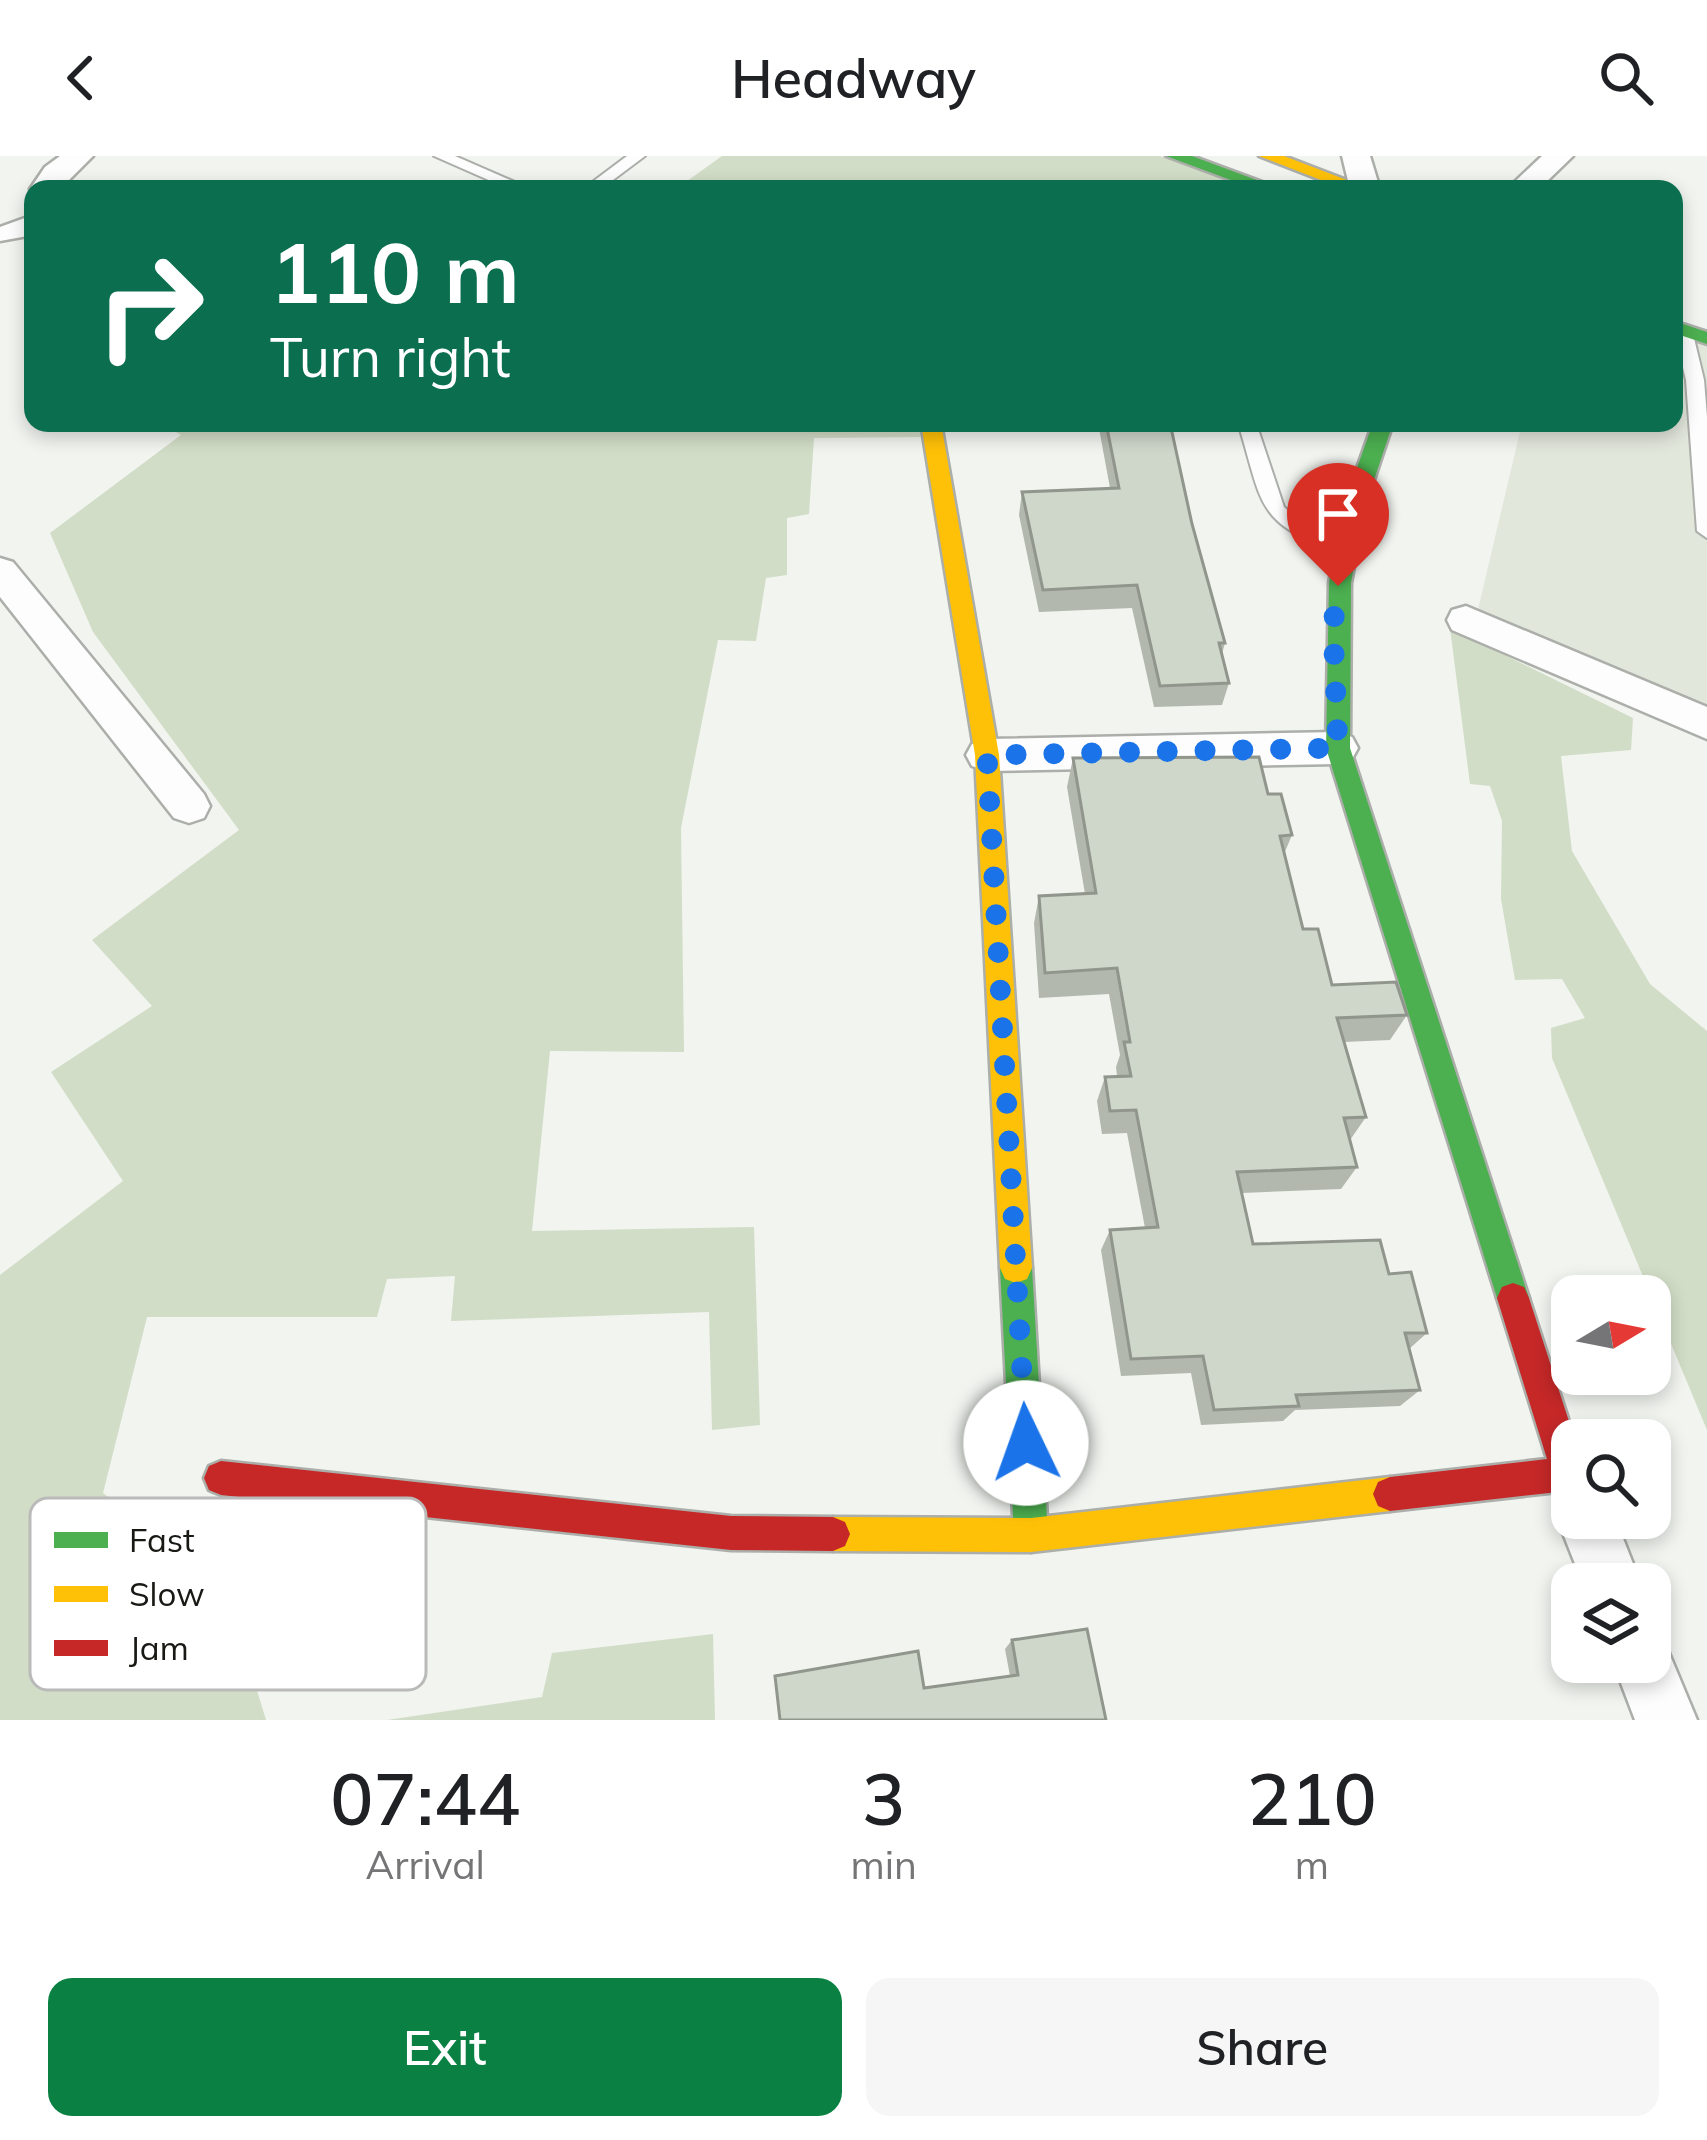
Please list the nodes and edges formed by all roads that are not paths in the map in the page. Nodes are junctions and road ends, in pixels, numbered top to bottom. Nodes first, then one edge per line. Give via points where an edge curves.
1 (79, 156) edge
2 (442, 156) edge
3 (608, 156) edge
4 (1175, 156) edge
5 (1268, 156) edge
6 (1559, 156) edge
7 (632, 160) edge
8 (51, 180) edge
9 (501, 180) edge
10 (604, 180) edge
11 (1246, 180) edge
12 (1337, 180) edge
13 (1532, 180) edge
14 (1688, 331) edge
15 (1701, 382) edge
16 (933, 432) edge
17 (1250, 432) edge
18 (1380, 432) edge
19 (1707, 531) edge
20 (1342, 545) junction
21 (0, 571) edge
22 (1466, 620) dead end
23 (1707, 724) edge
24 (1338, 748) junction
25 (987, 755) junction
26 (189, 806) dead end
27 (1552, 1419) edge
28 (221, 1478) dead end
29 (1551, 1494) edge
30 (410, 1498) edge
31 (426, 1500) edge
32 (1031, 1534) junction
33 (1651, 1683) edge
34 (1666, 1720) edge

1 - 8 street
2 - 9 lane
3 - 7 lane
4 - 11 main road
5 - 12 main road
6 - 13 street
7 - 10 lane
14 - 15 lane
15 - 19 lane
16 - 25 main road
17 - 20 lane via 1284,522
18 - 20 main road
20 - 24 main road via 1333,626
21 - 26 street
22 - 23 street
24 - 25 street
24 - 27 main road
25 - 32 main road
28 - 30 main road
29 - 32 main road
31 - 32 main road via 731,1532
33 - 34 street

